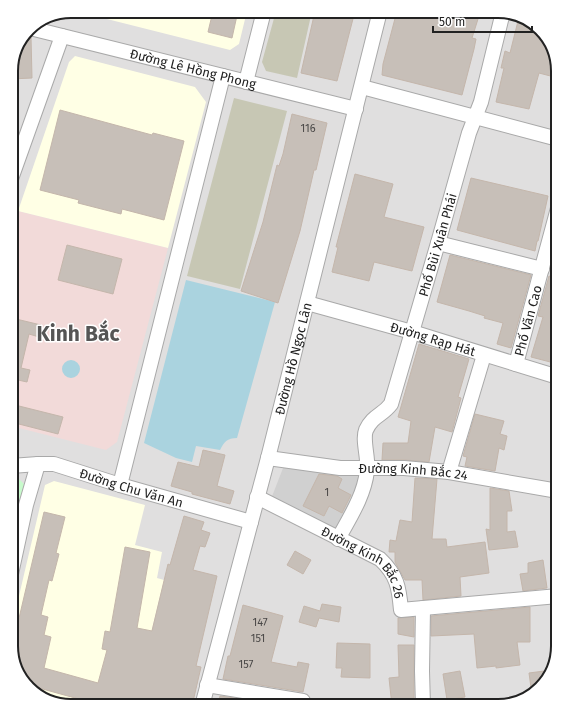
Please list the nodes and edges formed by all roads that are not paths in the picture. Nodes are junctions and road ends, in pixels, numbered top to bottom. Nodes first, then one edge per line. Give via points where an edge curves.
1 (262, 18) edge
2 (378, 18) edge
3 (502, 18) edge
4 (38, 30) edge
5 (62, 36) junction
6 (223, 76) junction
7 (246, 82) junction
8 (362, 87) junction
9 (356, 109) junction
10 (475, 116) junction
11 (551, 137) edge
12 (18, 159) edge
13 (551, 235) edge
14 (438, 243) junction
15 (542, 269) junction
16 (307, 303) junction
17 (412, 332) junction
18 (484, 355) junction
19 (516, 364) junction
20 (551, 375) edge
21 (268, 458) junction
22 (38, 464) junction
23 (18, 465) edge
24 (368, 469) junction
25 (449, 472) junction
26 (120, 485) junction
27 (551, 490) edge
28 (257, 497) junction
29 (251, 522) junction
30 (338, 539) junction
31 (18, 542) edge
32 (551, 597) edge
33 (423, 608) junction
34 (207, 684) junction
35 (204, 699) edge
36 (292, 699) edge
37 (424, 699) edge

1 - 7 street
2 - 8 street, Đường Hồ Ngọc Lân
3 - 10 street, Phố Bùi Xuân Phái via 481,102
4 - 5 street, Đường Lê Hồng Phong
5 - 6 street, Đường Lê Hồng Phong
5 - 12 street
6 - 7 street, Đường Lê Hồng Phong
6 - 26 street
7 - 9 street, Đường Lê Hồng Phong
8 - 9 street, Đường Hồ Ngọc Lân
8 - 10 street
9 - 16 street, Đường Hồ Ngọc Lân
10 - 11 street
10 - 14 street, Phố Bùi Xuân Phái
13 - 15 street, Phố Văn Cao
14 - 15 street
14 - 17 street, Phố Bùi Xuân Phái
15 - 19 street, Phố Văn Cao
16 - 17 street, Đường Rạp Hát
16 - 21 street, Đường Hồ Ngọc Lân
17 - 18 street, Đường Rạp Hát
17 - 24 street, Phố Bùi Xuân Phái via 391,404 386,411 373,418 365,432
18 - 19 street, Đường Rạp Hát
18 - 25 street
19 - 20 street, Đường Rạp Hát
21 - 24 street, Đường Kinh Bắc 24 via 340,468
21 - 28 street, Đường Hồ Ngọc Lân
22 - 23 street, Đường Chu Văn An
22 - 26 street, Đường Chu Văn An via 54,464
22 - 31 street
24 - 25 street, Đường Kinh Bắc 24 via 404,468
24 - 30 street, Phố Bùi Xuân Phái via 363,491
25 - 27 street, Đường Kinh Bắc 24
26 - 29 street, Đường Chu Văn An
28 - 29 street, Đường Hồ Ngọc Lân
28 - 30 street, Đường Kinh Bắc 26
29 - 34 street, Đường Hồ Ngọc Lân
30 - 33 street, Đường Kinh Bắc 26 via 380,559 387,566 397,582 401,610
32 - 33 street, Đường Kinh Bắc 26
33 - 37 street
34 - 35 street, Đường Hồ Ngọc Lân
34 - 36 street

